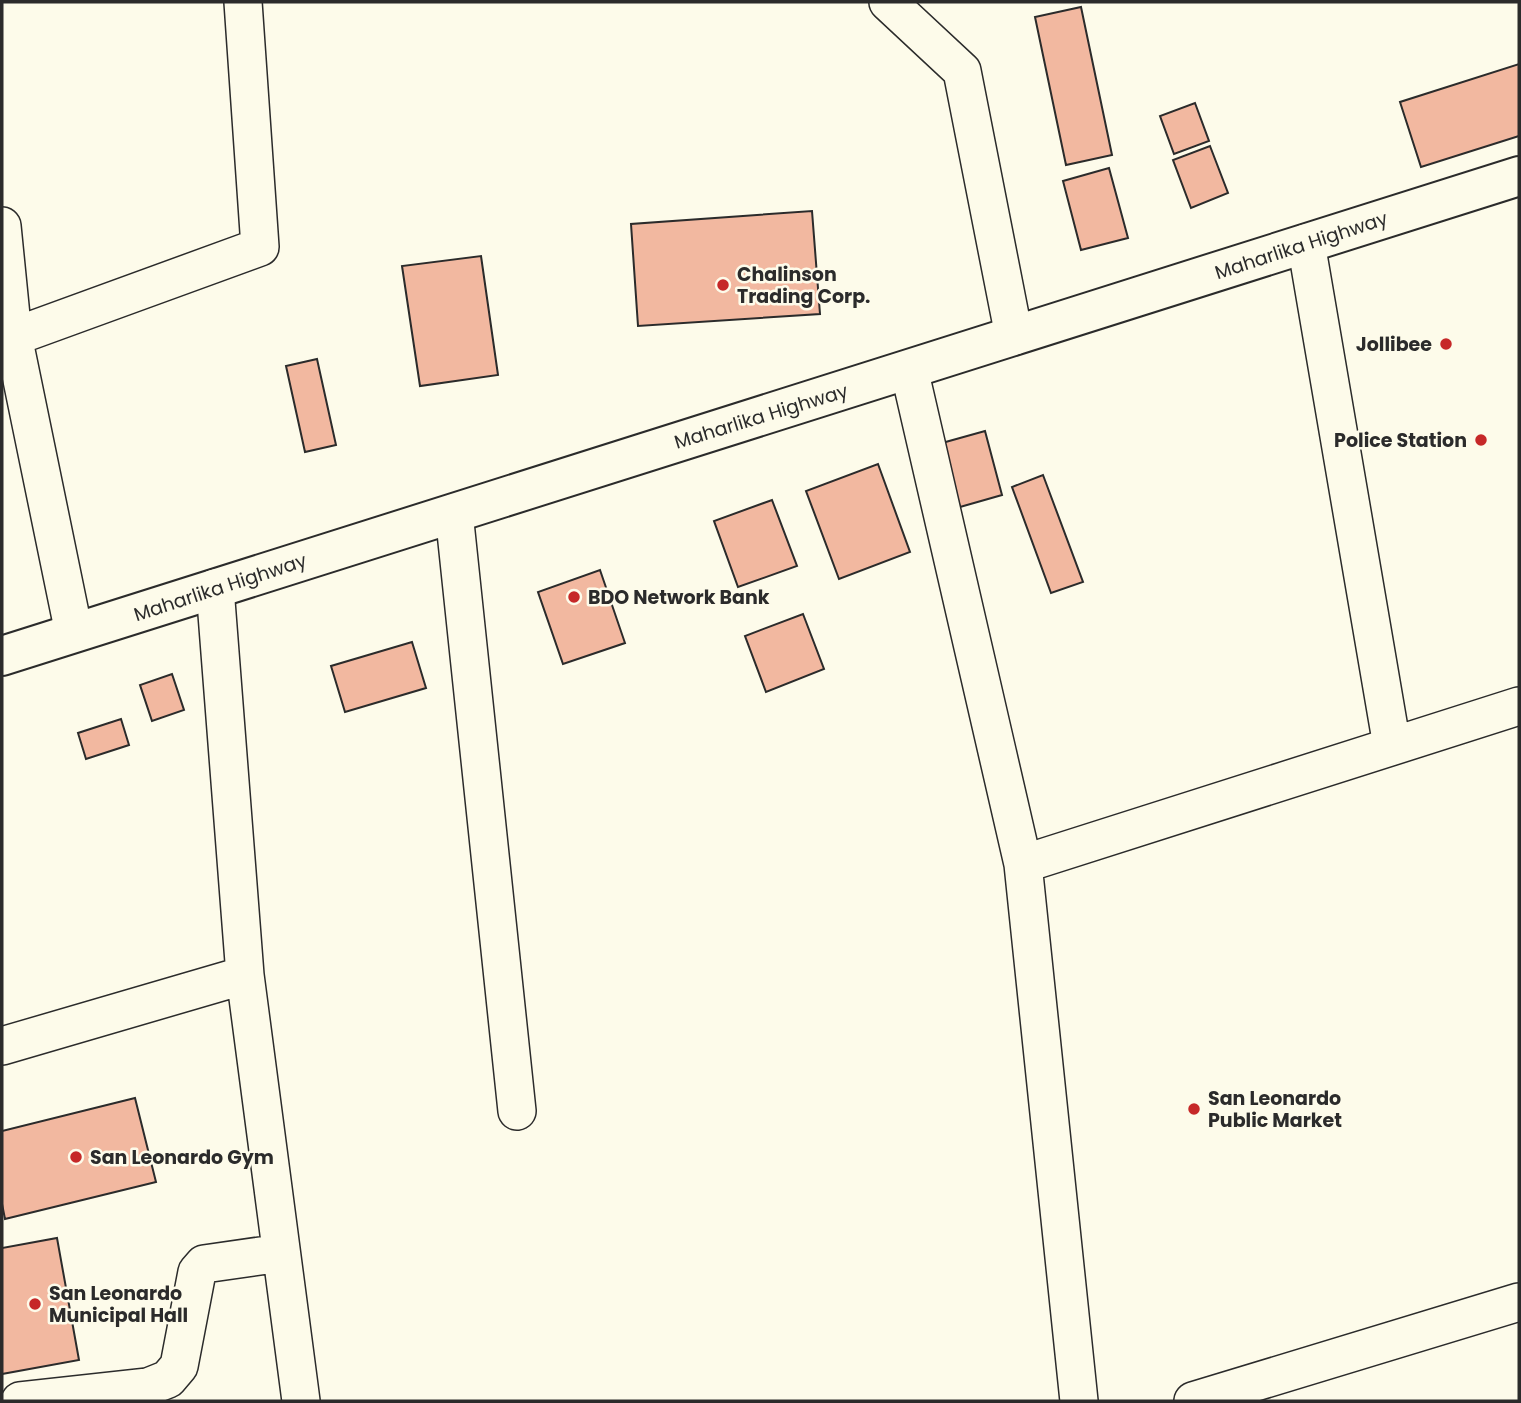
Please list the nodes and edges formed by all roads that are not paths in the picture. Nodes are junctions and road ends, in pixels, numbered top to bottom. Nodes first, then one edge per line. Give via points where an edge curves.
1 (243, 2) edge
2 (888, 2) edge
3 (1519, 176) edge
4 (2, 226) edge
5 (1306, 243) junction
6 (1014, 336) junction
7 (7, 339) edge
8 (909, 369) junction
9 (454, 513) junction
10 (215, 589) junction
11 (74, 633) junction
12 (2, 656) edge
13 (1519, 706) edge
14 (1392, 746) junction
15 (1023, 864) junction
16 (245, 975) junction
17 (2, 1046) edge
18 (517, 1111) dead end
19 (281, 1252) junction
20 (1519, 1302) edge
21 (20, 1401) edge
22 (301, 1401) edge
23 (1079, 1401) edge
24 (1193, 1401) edge

1 - 7 street via 260,247
2 - 6 street via 962,71
3 - 5 highway, Maharlika Highway
4 - 7 street
5 - 6 highway, Maharlika Highway
5 - 14 street
6 - 8 highway, Maharlika Highway
7 - 11 street
8 - 9 highway, Maharlika Highway
8 - 15 street
9 - 10 highway, Maharlika Highway
9 - 18 street
10 - 11 highway, Maharlika Highway
10 - 16 street
11 - 12 highway, Maharlika Highway
13 - 14 street
14 - 15 street
15 - 23 street
16 - 17 street
16 - 19 street
19 - 21 street via 204,1264 197,1272 179,1366 168,1379 148,1387
19 - 22 street
20 - 24 street

